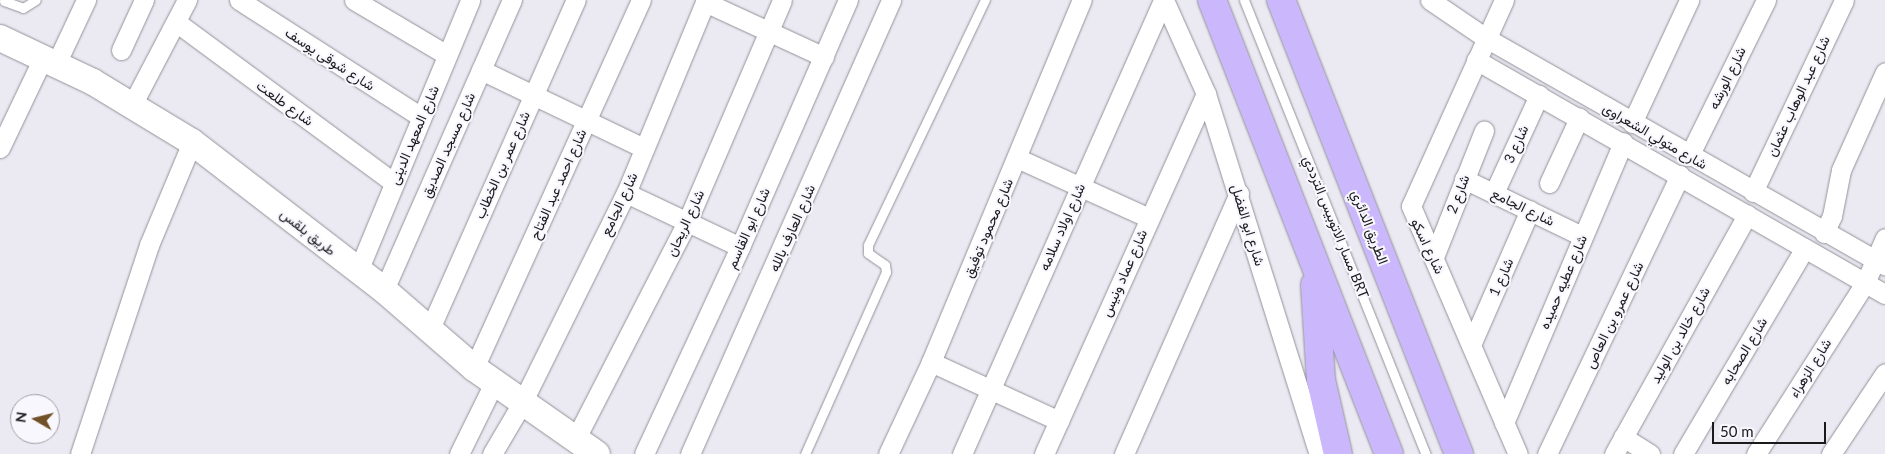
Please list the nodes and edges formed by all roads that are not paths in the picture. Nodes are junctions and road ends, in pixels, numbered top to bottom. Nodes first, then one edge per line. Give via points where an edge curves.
1 (4, 0) edge
2 (36, 0) edge
3 (86, 0) edge
4 (144, 0) edge
5 (187, 0) edge
6 (239, 0) edge
7 (354, 0) edge
8 (470, 0) edge
9 (512, 0) edge
10 (576, 0) edge
11 (641, 0) edge
12 (782, 0) edge
13 (848, 0) edge
14 (891, 0) edge
15 (985, 0) edge
16 (1082, 0) edge
17 (1163, 0) edge
18 (1212, 0) edge
19 (1244, 0) edge
20 (1281, 0) edge
21 (1504, 0) edge
22 (1689, 0) edge
23 (1766, 0) edge
24 (1844, 0) edge
25 (706, 1) edge
26 (1432, 1) edge
27 (0, 10) edge
28 (176, 22) junction
29 (769, 31) junction
30 (0, 38) edge
31 (1486, 38) junction
32 (121, 50) dead end
33 (447, 55) junction
34 (824, 56) junction
35 (1476, 60) junction
36 (49, 61) junction
37 (481, 70) junction
38 (1885, 72) edge
39 (1206, 94) junction
40 (534, 95) junction
41 (1538, 95) junction
42 (132, 105) junction
43 (421, 117) junction
44 (1579, 118) junction
45 (586, 121) junction
46 (1632, 123) junction
47 (1484, 132) dead end
48 (192, 142) junction
49 (1623, 142) junction
50 (0, 148) edge
51 (644, 148) junction
52 (1689, 156) junction
53 (1017, 158) junction
54 (1680, 175) junction
55 (1464, 178) junction
56 (394, 183) junction
57 (1549, 183) dead end
58 (1080, 187) junction
59 (1753, 192) junction
60 (1239, 193) junction
61 (1494, 193) junction
62 (626, 194) junction
63 (1530, 210) junction
64 (1747, 215) junction
65 (1149, 218) junction
66 (687, 222) junction
67 (1824, 233) junction
68 (1582, 236) junction
69 (1885, 238) edge
70 (740, 247) junction
71 (1805, 248) junction
72 (1434, 257) junction
73 (1880, 263) edge
74 (358, 271) junction
75 (1316, 271) junction
76 (1864, 283) junction
77 (384, 290) junction
78 (1885, 294) edge
79 (429, 331) junction
80 (1471, 345) junction
81 (931, 362) junction
82 (474, 368) junction
83 (1885, 373) edge
84 (494, 383) junction
85 (990, 389) junction
86 (522, 403) junction
87 (1059, 421) junction
88 (1504, 423) junction
89 (1623, 437) junction
90 (575, 440) junction
91 (80, 454) edge
92 (459, 454) edge
93 (492, 454) edge
94 (597, 454) edge
95 (644, 454) edge
96 (690, 454) edge
97 (805, 454) edge
98 (888, 454) edge
99 (962, 454) edge
100 (1044, 454) edge
101 (1124, 454) edge
102 (1319, 454) edge
103 (1338, 454) edge
104 (1389, 454) edge
105 (1426, 454) edge
106 (1460, 454) edge
107 (1518, 454) edge
108 (1547, 454) edge
109 (1614, 454) edge
110 (1650, 454) edge
111 (1683, 454) edge
112 (1756, 454) edge
113 (1831, 454) edge

1 - 2 lane via 23,8
1 - 27 lane
3 - 36 street
4 - 32 street
5 - 28 street
6 - 43 street, شارع شوقى يوسف
7 - 33 street
8 - 33 street, شارع المعهد الدينى
9 - 37 street, شارع مسجد الصديق
10 - 40 street, شارع عمر بن الخطاب
11 - 45 street, شارع احمد عبد الفتاح
12 - 29 street, شارع الريحان
13 - 34 street, شارع ابو القاسم
14 - 96 street, شارع العارف بالله
15 - 97 lane via 869,241 868,253 884,265 886,272
16 - 53 street, شارع محمود توفيق
17 - 39 street, شارع ابو الفضل
17 - 58 street, شارع اولاد سلامه
18 - 75 highway
19 - 105 lane, مسار الاتوبيس الترددي BRT
20 - 106 highway, الطريق الدائري
21 - 31 street, شارع اسكو
22 - 46 street
23 - 52 street, شارع الورشه
24 - 59 street, شارع عبد الوهاب عثمان
25 - 29 street
25 - 51 street, شارع الجامع
26 - 31 street, شارع متولي الشعراوى
28 - 42 street
28 - 56 street, شارع طلعت
29 - 34 street
29 - 66 street, شارع الريحان
30 - 36 main road, طريق بلقس
31 - 35 street, شارع اسكو
31 - 46 street, شارع متولي الشعراوى
33 - 43 street, شارع المعهد الدينى
34 - 70 street, شارع ابو القاسم
35 - 41 street, شارع متولي الشعراوى
35 - 72 street, شارع اسكو via 1411,206
36 - 42 main road, طريق بلقس
36 - 50 street
37 - 40 street
37 - 77 street, شارع مسجد الصديق
38 - 67 street via 1841,170 1832,216
39 - 60 street, شارع ابو الفضل
39 - 65 street, شارع عماد ونيس
40 - 45 street
40 - 79 street, شارع عمر بن الخطاب
41 - 44 street, شارع متولي الشعراوى
41 - 61 street, شارع 3
42 - 48 main road, طريق بلقس
43 - 56 street, شارع المعهد الدينى
44 - 49 street, شارع متولي الشعراوى
44 - 57 street
45 - 51 street
45 - 82 street, شارع احمد عبد الفتاح
46 - 52 street, شارع متولي الشعراوى
47 - 55 street, شارع 2
48 - 74 main road, طريق بلقس
48 - 91 street via 149,245
49 - 54 street, شارع متولي الشعراوى
49 - 68 street, شارع عطيه حميده
51 - 62 street, شارع الجامع
52 - 59 street, شارع متولي الشعراوى
53 - 58 street
53 - 81 street, شارع محمود توفيق
54 - 64 street, شارع متولي الشعراوى
54 - 108 street, شارع عمرو بن العاص
55 - 61 street, شارع الجامع
55 - 72 street, شارع 2
56 - 74 street, شارع المعهد الدينى
58 - 65 street
58 - 85 street, شارع اولاد سلامه
59 - 67 street, شارع متولي الشعراوى
60 - 101 street
60 - 102 street, شارع ابو الفضل
61 - 63 street, شارع الجامع
62 - 66 street
62 - 86 street, شارع الجامع
63 - 68 street, شارع الجامع
63 - 80 street, شارع 1
64 - 71 street, شارع متولي الشعراوى
64 - 89 street, شارع خالد بن الوليد
65 - 87 street, شارع عماد ونيس
66 - 70 street
66 - 90 street, شارع الريحان
67 - 73 street, شارع متولي الشعراوى
68 - 88 street, شارع عطيه حميده
69 - 73 street, شارع الزهراء
70 - 95 street, شارع ابو القاسم
71 - 76 street, شارع متولي الشعراوى
71 - 111 street, شارع الصحابه
72 - 80 street, شارع اسكو
73 - 76 street, شارع الزهراء
74 - 77 main road, طريق بلقس
75 - 103 highway via 1318,353
75 - 104 highway
76 - 78 street, شارع متولي الشعراوى
76 - 112 street, شارع الزهراء
77 - 79 main road, طريق بلقس
79 - 82 main road, طريق بلقس
80 - 88 street, شارع اسكو
81 - 85 street
81 - 98 street, شارع محمود توفيق
82 - 84 main road, طريق بلقس
83 - 113 street
84 - 86 main road, طريق بلقس
84 - 92 street
85 - 87 street
85 - 99 street, شارع اولاد سلامه
86 - 90 main road, طريق بلقس
86 - 93 street, شارع الجامع
87 - 100 street, شارع عماد ونيس
88 - 107 street, شارع اسكو
89 - 109 street, شارع خالد بن الوليد
89 - 110 street
90 - 94 main road, طريق بلقس

